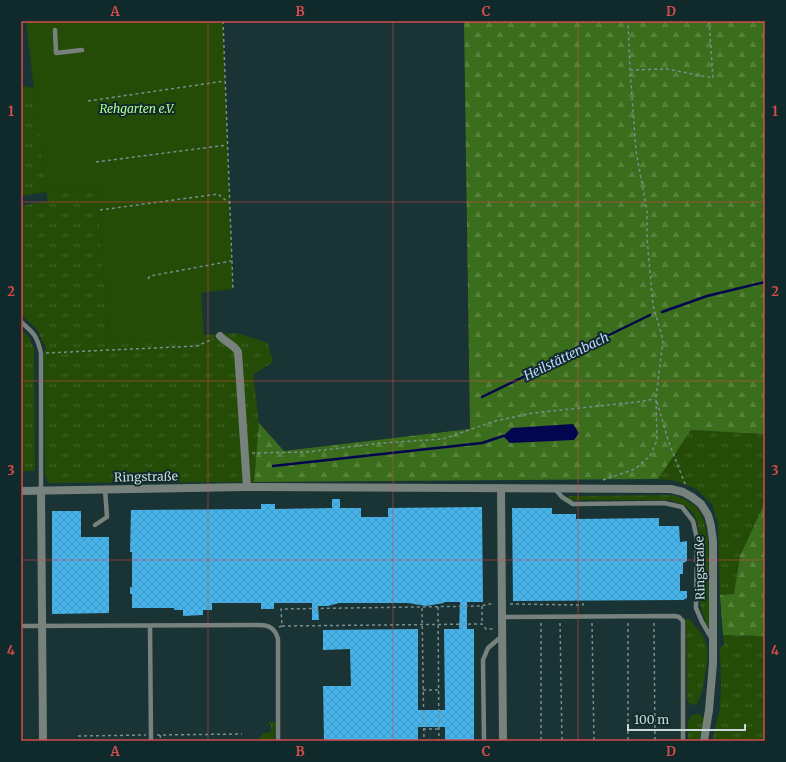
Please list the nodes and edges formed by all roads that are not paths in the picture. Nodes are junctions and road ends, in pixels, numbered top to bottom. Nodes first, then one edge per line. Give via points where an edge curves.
1 (54, 30) dead end
2 (82, 50) dead end
3 (21, 322) edge
4 (220, 336) road end
5 (246, 487) junction
6 (502, 488) junction
7 (554, 488) junction
8 (105, 489) junction
9 (41, 490) junction
10 (21, 491) edge
11 (95, 525) dead end
12 (502, 617) junction
13 (21, 626) edge
14 (43, 626) junction
15 (150, 626) junction
16 (502, 632) junction
17 (713, 641) junction
18 (43, 741) edge
19 (151, 741) edge
20 (278, 741) edge
21 (484, 741) edge
22 (503, 741) edge
23 (683, 741) edge
24 (704, 741) edge

1 - 2 lane via 56,53
3 - 9 lane via 34,333 41,354
4 - 5 street via 238,352
5 - 6 street, Ringstraße
5 - 8 street, Ringstraße
6 - 7 street, Ringstraße
6 - 12 street
7 - 17 lane via 573,504 664,503 682,507 693,521 697,539 696,608
7 - 17 street, Ringstraße via 670,489 683,492 700,504 708,515 713,541
8 - 9 street, Ringstraße
8 - 11 lane via 107,517
9 - 10 street, Ringstraße
9 - 14 street
12 - 16 street
12 - 23 lane via 679,617 683,621
13 - 14 lane
14 - 15 lane
14 - 18 street
15 - 19 lane
15 - 20 lane via 263,625 274,628 278,639
16 - 21 lane via 488,648 483,660
16 - 22 street
17 - 24 street, Ringstraße via 709,710

